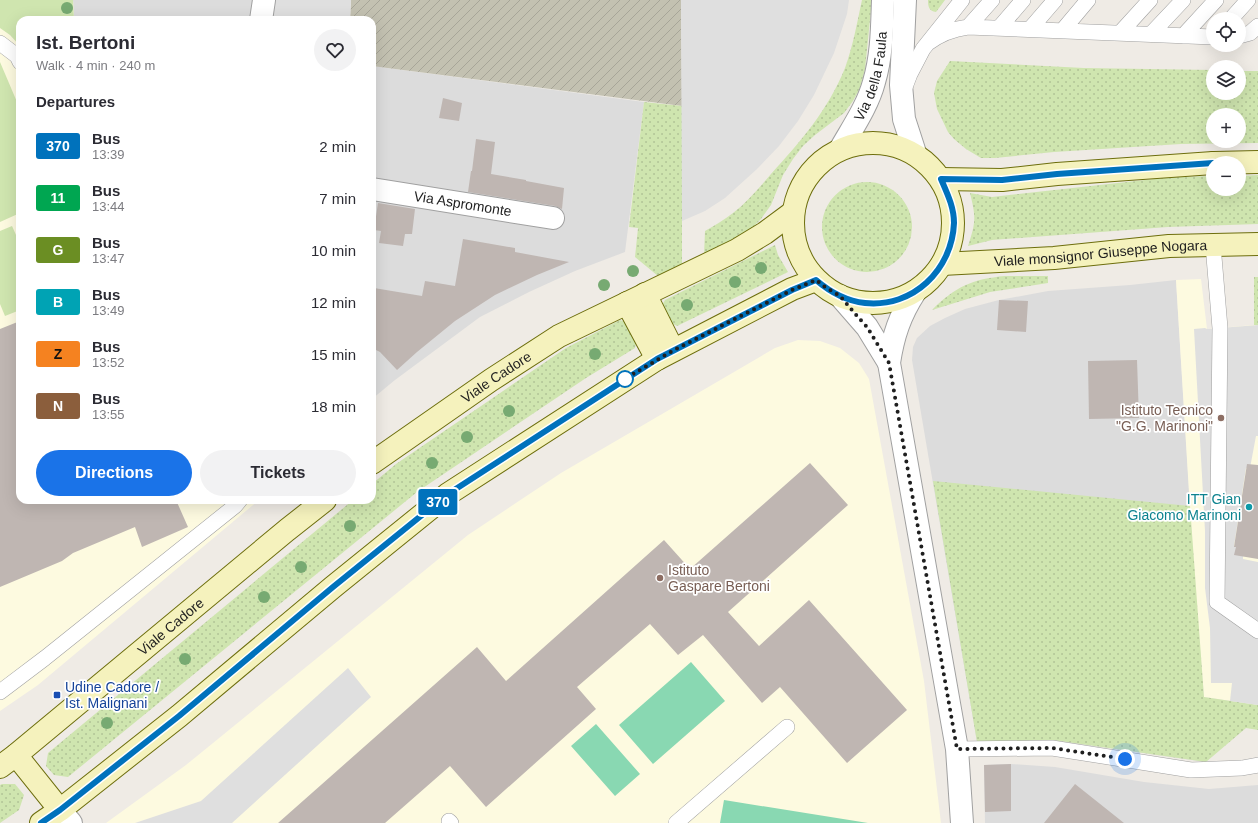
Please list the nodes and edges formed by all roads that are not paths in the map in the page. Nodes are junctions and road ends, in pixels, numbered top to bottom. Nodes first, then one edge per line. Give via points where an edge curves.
1 (264, 0) edge
2 (883, 0) edge
3 (905, 0) edge
4 (962, 0) edge
5 (992, 0) edge
6 (1023, 0) edge
7 (1055, 0) edge
8 (1088, 0) edge
9 (1150, 0) edge
10 (1183, 0) edge
11 (1216, 0) edge
12 (1248, 0) edge
13 (1237, 12) edge
14 (262, 16) edge
15 (1258, 26) edge
16 (968, 27) junction
17 (999, 28) junction
18 (1030, 29) junction
19 (1062, 31) junction
20 (1120, 33) junction
21 (1151, 34) junction
22 (1246, 34) edge
23 (1183, 36) junction
24 (1206, 37) edge
25 (0, 43) edge
26 (928, 43) junction
27 (16, 55) edge
28 (902, 95) junction
29 (841, 148) junction
30 (915, 153) junction
31 (1246, 162) edge
32 (1258, 162) edge
33 (1206, 164) edge
34 (941, 179) junction
35 (376, 190) edge
36 (792, 213) junction
37 (553, 218) dead end
38 (1258, 244) edge
39 (1213, 245) junction
40 (942, 264) junction
41 (816, 280) junction
42 (915, 292) junction
43 (840, 296) junction
44 (636, 298) junction
45 (665, 354) junction
46 (889, 363) junction
47 (376, 461) edge
48 (237, 504) edge
49 (320, 504) edge
50 (1258, 631) edge
51 (0, 692) edge
52 (787, 727) dead end
53 (957, 749) junction
54 (8, 761) edge
55 (1258, 765) edge
56 (65, 816) edge
57 (41, 823) edge
58 (676, 823) edge
59 (962, 823) edge

1 - 14 street
2 - 29 street, Via della Faula via 881,52 874,83
3 - 28 street, Via della Faula
4 - 26 lane
5 - 16 lane
6 - 17 lane
7 - 18 lane
8 - 19 lane
9 - 20 lane
10 - 21 lane
11 - 23 lane
12 - 13 lane
15 - 22 lane
16 - 17 lane
16 - 26 lane via 947,32
17 - 18 lane
18 - 19 lane
19 - 20 lane
20 - 21 lane
21 - 23 lane
23 - 24 lane
25 - 27 lane
26 - 28 lane via 917,60
28 - 30 street, Via della Faula via 904,119
29 - 30 main road via 866,142 891,144
29 - 36 main road via 823,159 808,174 798,192
30 - 34 main road
31 - 32 main road
33 - 34 main road via 1002,180
34 - 40 main road via 950,199 954,222 951,245
35 - 37 street, Via Aspromonte
36 - 41 main road via 793,237 801,259
36 - 44 main road, Viale Cadore via 736,250
38 - 39 main road, Viale monsignor Giuseppe Nogara
39 - 40 main road, Viale monsignor Giuseppe Nogara via 1169,246 1054,258
39 - 50 lane via 1220,328 1217,602
40 - 42 main road via 931,279
41 - 43 main road
41 - 45 main road
42 - 43 main road via 895,301 880,303 853,301
42 - 46 street via 897,327
43 - 46 street via 867,327
44 - 45 main road
44 - 47 main road, Viale Cadore via 559,336 490,380
45 - 56 main road via 448,494 179,716
46 - 53 street
48 - 51 lane
49 - 54 main road, Viale Cadore
52 - 58 lane
53 - 55 lane via 1052,748 1191,770
53 - 59 street
54 - 56 main road, Viale Cadore
56 - 57 main road

